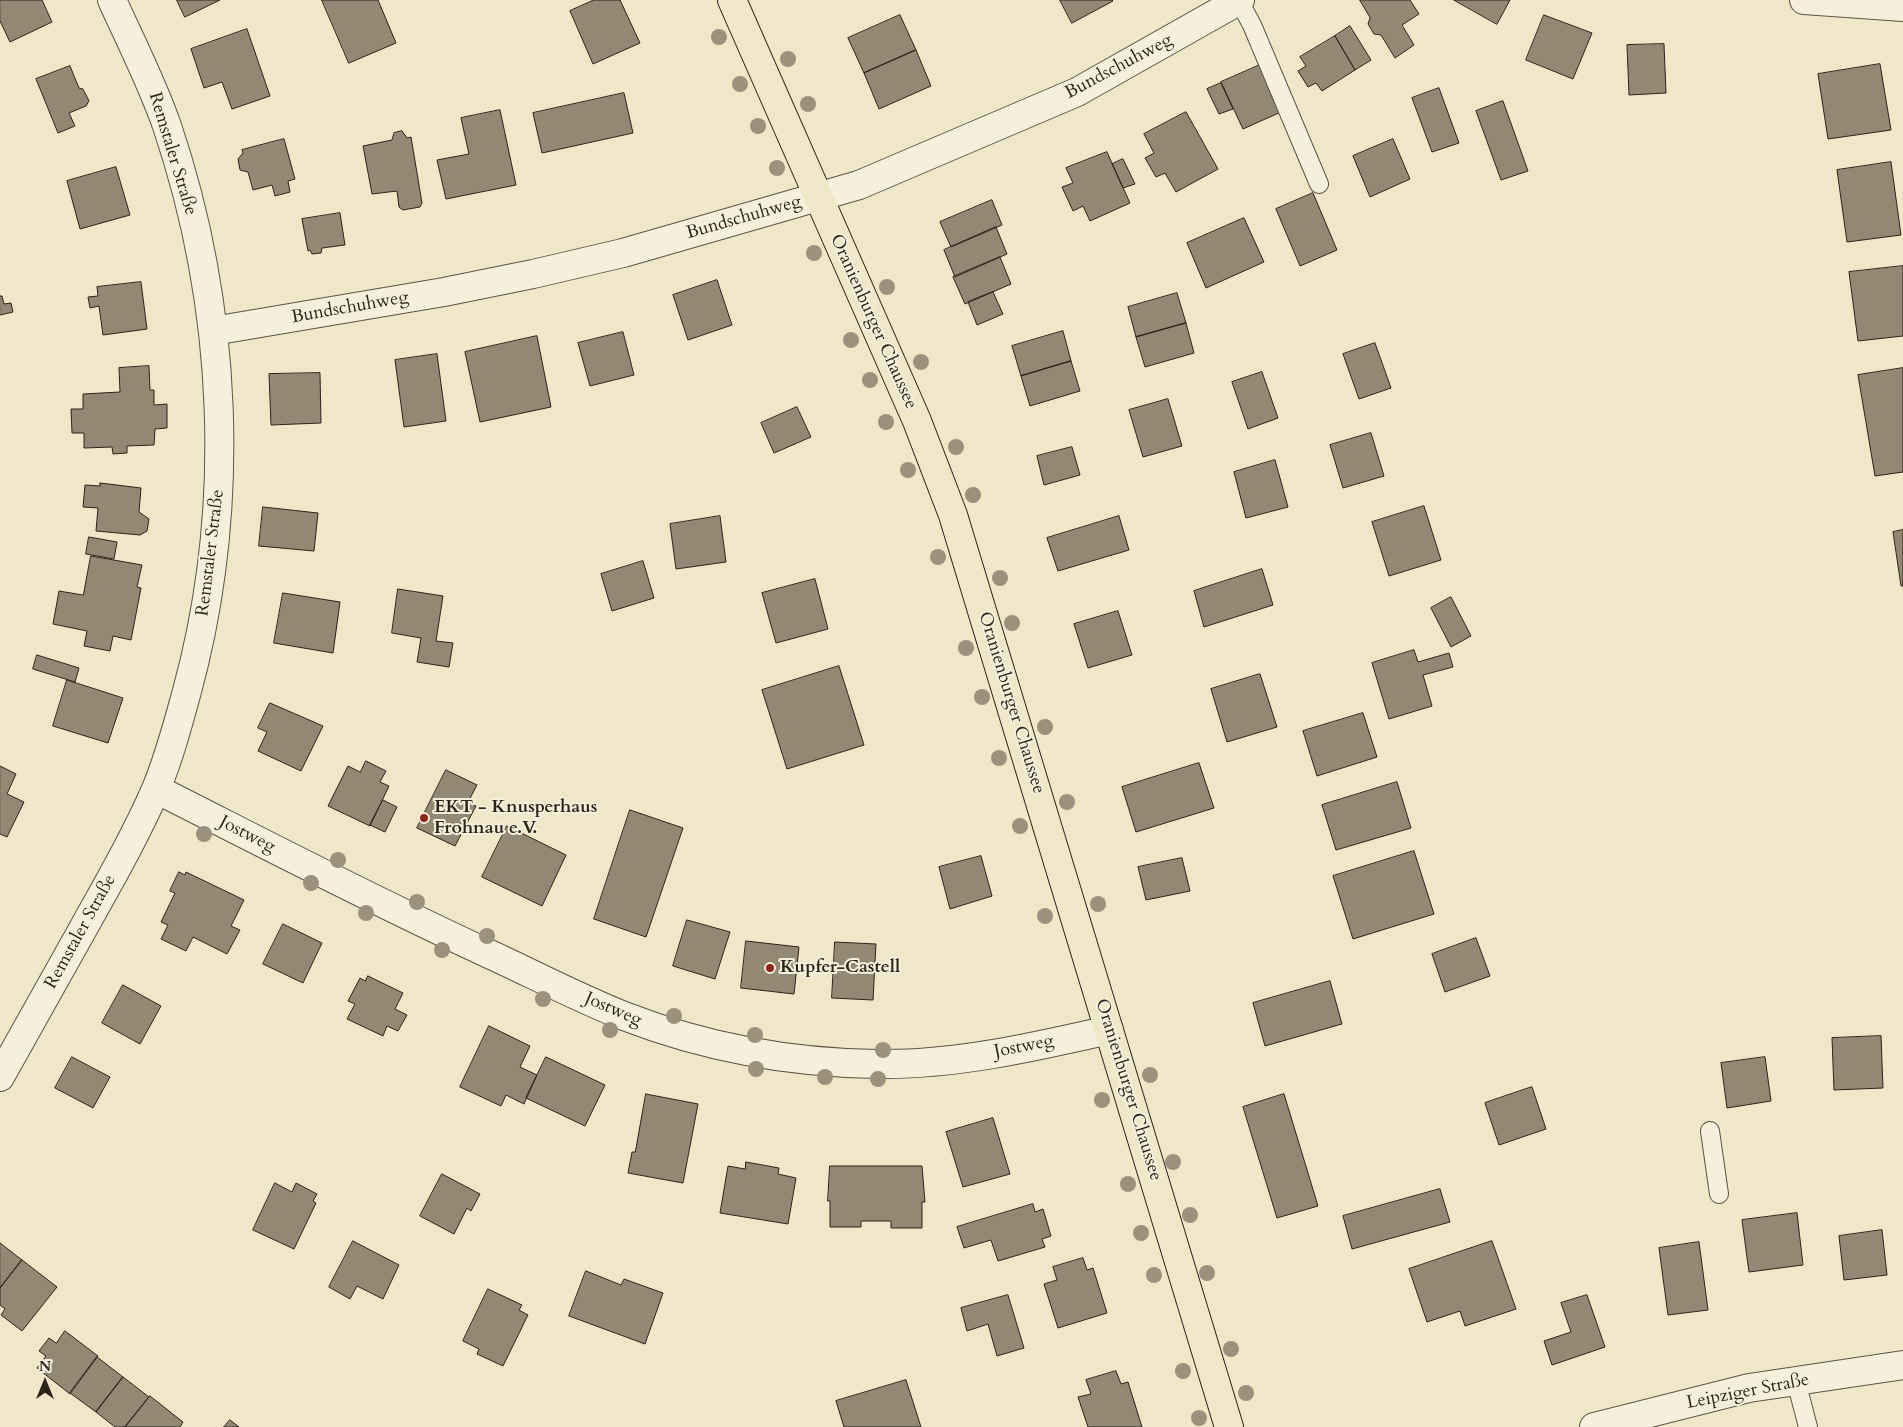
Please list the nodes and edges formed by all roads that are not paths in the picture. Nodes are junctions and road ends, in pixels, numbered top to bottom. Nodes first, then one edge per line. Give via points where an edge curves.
1 (112, 0) edge
2 (732, 0) edge
3 (1240, 0) edge
4 (1804, 0) edge
5 (1903, 7) edge
6 (1319, 184) dead end
7 (818, 197) junction
8 (213, 331) junction
9 (156, 789) junction
10 (1109, 1030) junction
11 (0, 1077) edge
12 (1710, 1131) dead end
13 (1719, 1194) dead end
14 (1903, 1365) edge
15 (1796, 1381) junction
16 (1230, 1427) edge
17 (1594, 1427) edge
18 (1808, 1427) edge

1 - 8 street, Remstaler Straße via 155,95 179,164 203,266
2 - 7 main road, Oranienburger Chaussee
3 - 6 lane
3 - 7 street, Bundschuhweg via 1077,92 866,183
4 - 5 street
7 - 8 street, Bundschuhweg via 623,253 533,274
7 - 10 main road, Oranienburger Chaussee via 916,421 956,523
8 - 9 street, Remstaler Straße via 220,463 207,602 185,698
9 - 10 street, Jostweg via 451,937 604,1007 697,1039 769,1054 878,1064 971,1058
9 - 11 street, Remstaler Straße via 97,904
10 - 16 main road, Oranienburger Chaussee
12 - 13 lane
14 - 15 street, Leipziger Straße
15 - 17 street, Leipziger Straße via 1744,1389
15 - 18 lane

